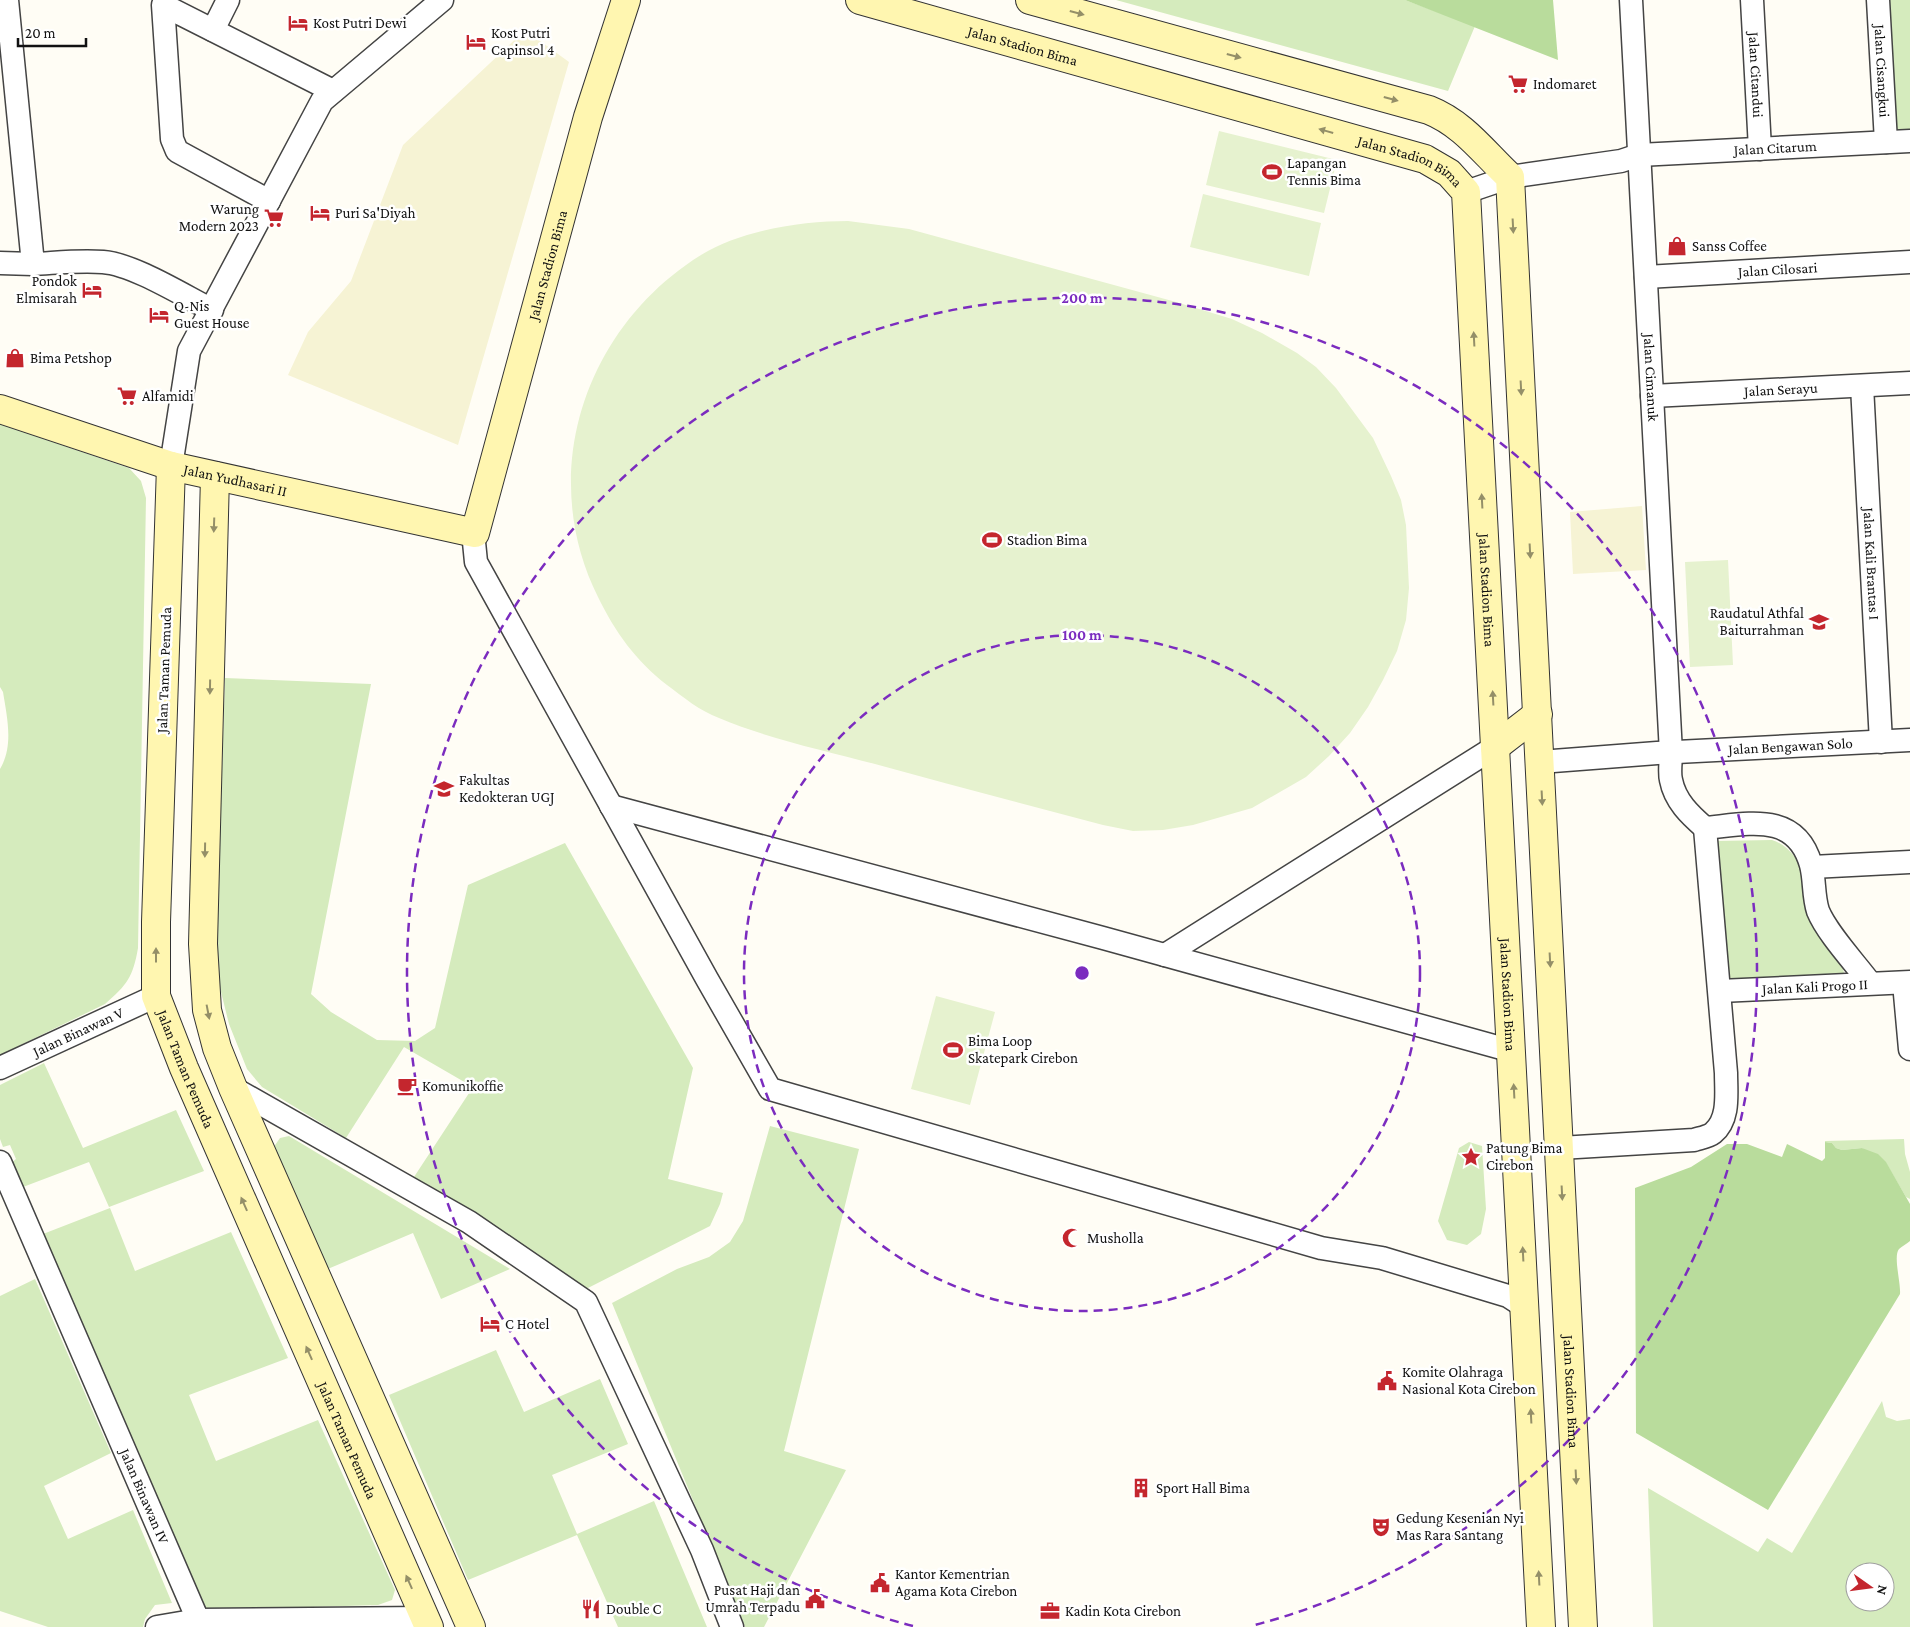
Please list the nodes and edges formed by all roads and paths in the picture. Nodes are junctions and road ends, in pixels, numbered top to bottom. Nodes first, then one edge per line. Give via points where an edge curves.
1 (7, 0) edge
2 (228, 0) edge
3 (442, 0) edge
4 (626, 0) edge
5 (860, 0) edge
6 (1030, 0) edge
7 (1631, 0) edge
8 (1752, 0) edge
9 (1878, 0) edge
10 (159, 2) edge
11 (213, 30) junction
12 (333, 90) junction
13 (1910, 141) edge
14 (1886, 142) junction
15 (1760, 149) junction
16 (1639, 155) junction
17 (1510, 177) junction
18 (1466, 192) junction
19 (269, 201) junction
20 (1910, 262) edge
21 (0, 263) edge
22 (33, 264) junction
23 (1646, 277) junction
24 (212, 310) junction
25 (1910, 383) edge
26 (1862, 386) junction
27 (1652, 396) junction
28 (0, 409) edge
29 (171, 466) junction
30 (215, 476) junction
31 (475, 533) junction
32 (1538, 714) junction
33 (1910, 740) edge
34 (1882, 742) junction
35 (1495, 747) junction
36 (1671, 753) junction
37 (1540, 762) junction
38 (611, 806) junction
39 (1705, 828) junction
40 (1910, 862) edge
41 (1812, 867) junction
42 (1165, 955) junction
43 (1907, 982) edge
44 (1870, 983) junction
45 (1720, 991) junction
46 (156, 996) junction
47 (1554, 1047) junction
48 (1910, 1049) edge
49 (1512, 1051) junction
50 (0, 1068) edge
51 (233, 1088) junction
52 (1560, 1148) junction
53 (0, 1162) edge
54 (1568, 1306) junction
55 (1525, 1307) junction
56 (198, 1620) junction
57 (427, 1623) edge
58 (157, 1627) edge
59 (471, 1627) edge
60 (732, 1627) edge
61 (1541, 1627) edge
62 (1584, 1627) edge

1 - 22 street
2 - 11 street
3 - 12 street
4 - 31 street, Jalan Stadion Bima via 588,117
18 -> 5 street, Jalan Stadion Bima via 1449,173 1426,159
6 -> 17 street via 1429,110 1442,115 1470,136
7 - 16 street, Jalan Cimanuk
8 - 15 street, Jalan Citandui
9 - 14 street, Jalan Cisangkui
10 - 11 street
10 - 19 street via 172,139 177,151
11 - 12 street
12 - 19 street via 322,100
13 - 14 street, Jalan Citarum
14 - 15 street, Jalan Citarum
15 - 16 street, Jalan Citarum
16 - 17 street, Jalan Citarum via 1621,161
16 - 23 street, Jalan Cimanuk
17 - 18 street, Jalan Citarum
17 -> 32 street, Jalan Stadion Bima
35 -> 18 street, Jalan Stadion Bima
19 - 24 street
20 - 23 street, Jalan Cilosari
21 - 22 street
22 - 24 street via 110,263 132,269
23 - 27 street, Jalan Cimanuk
24 - 29 street via 189,351
25 - 26 street, Jalan Serayu
26 - 27 street, Jalan Serayu
26 - 34 street, Jalan Kali Brantas I
27 - 36 street, Jalan Cimanuk
28 - 29 street, Jalan Yudhasari II
29 - 30 street, Jalan Yudhasari II
46 -> 29 street, Jalan Taman Pemuda
30 - 31 street, Jalan Yudhasari II
30 -> 51 street via 203,944 207,1010 217,1048
31 - 38 street via 476,562
32 - 35 street
32 - 37 street, Jalan Stadion Bima
33 - 34 street, Jalan Bengawan Solo
34 - 36 street, Jalan Bengawan Solo
35 - 42 street
35 - 49 street, Jalan Stadion Bima
36 - 37 street, Jalan Bengawan Solo
36 - 39 street, Jalan Cimanuk via 1670,779 1674,790 1681,803
37 -> 47 street, Jalan Stadion Bima
38 - 42 street
38 - 55 street via 770,1089 1321,1248 1382,1258 1508,1296
39 - 41 street via 1765,823 1786,828 1799,841
39 - 45 street
40 - 41 street
41 - 44 street via 1819,912
42 - 49 street
43 - 44 street, Jalan Kali Progo II
43 - 48 street
44 - 45 street, Jalan Kali Progo II
45 - 52 street via 1726,1105 1722,1123 1712,1134 1694,1140
46 - 50 street, Jalan Binawan V
57 -> 46 street, Jalan Taman Pemuda via 184,1068
47 - 49 street
47 - 52 street, Jalan Stadion Bima
55 -> 49 street, Jalan Stadion Bima
51 - 59 street
51 - 60 street via 468,1222 586,1302 702,1550
52 -> 54 street, Jalan Stadion Bima
53 - 56 street, Jalan Binawan IV
54 - 55 street
54 -> 62 street, Jalan Stadion Bima
61 -> 55 street, Jalan Stadion Bima
56 - 57 street
56 - 58 street

